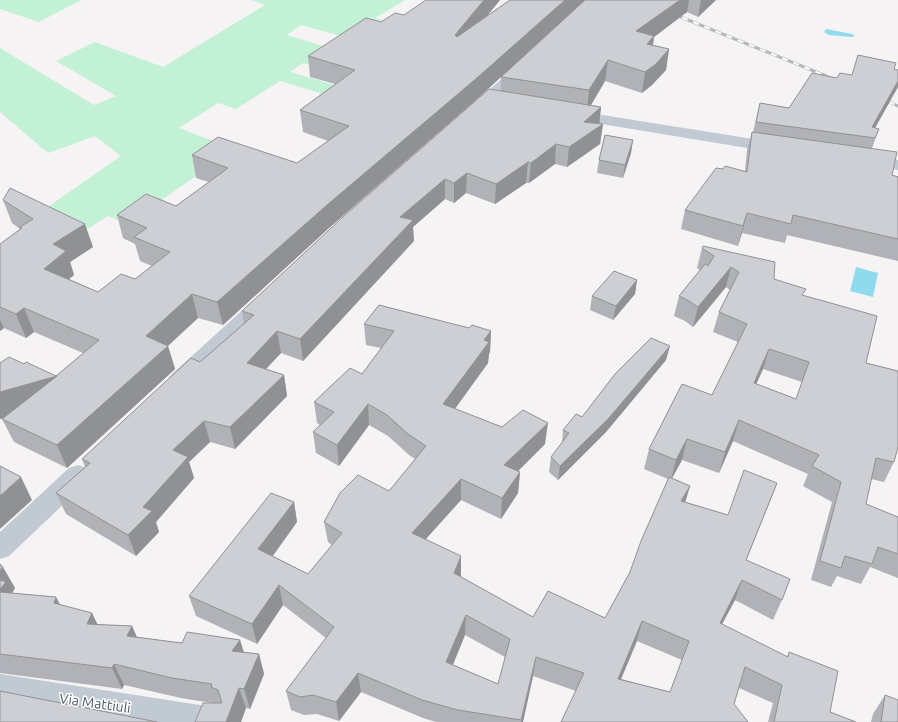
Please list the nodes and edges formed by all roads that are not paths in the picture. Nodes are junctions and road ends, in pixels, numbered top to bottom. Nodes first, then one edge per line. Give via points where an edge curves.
1 (537, 54) edge
2 (485, 102) junction
3 (508, 106) edge
4 (555, 113) edge
5 (461, 123) edge
6 (795, 151) edge
7 (847, 158) edge
8 (898, 166) edge
9 (279, 288) edge
10 (163, 396) edge
11 (93, 461) edge
12 (0, 548) edge
13 (0, 688) edge
14 (213, 722) edge

1 - 2 street
2 - 3 street
2 - 5 street
4 - 6 street
7 - 8 street
9 - 10 street
11 - 12 street
13 - 14 street, Via Mattiuli

